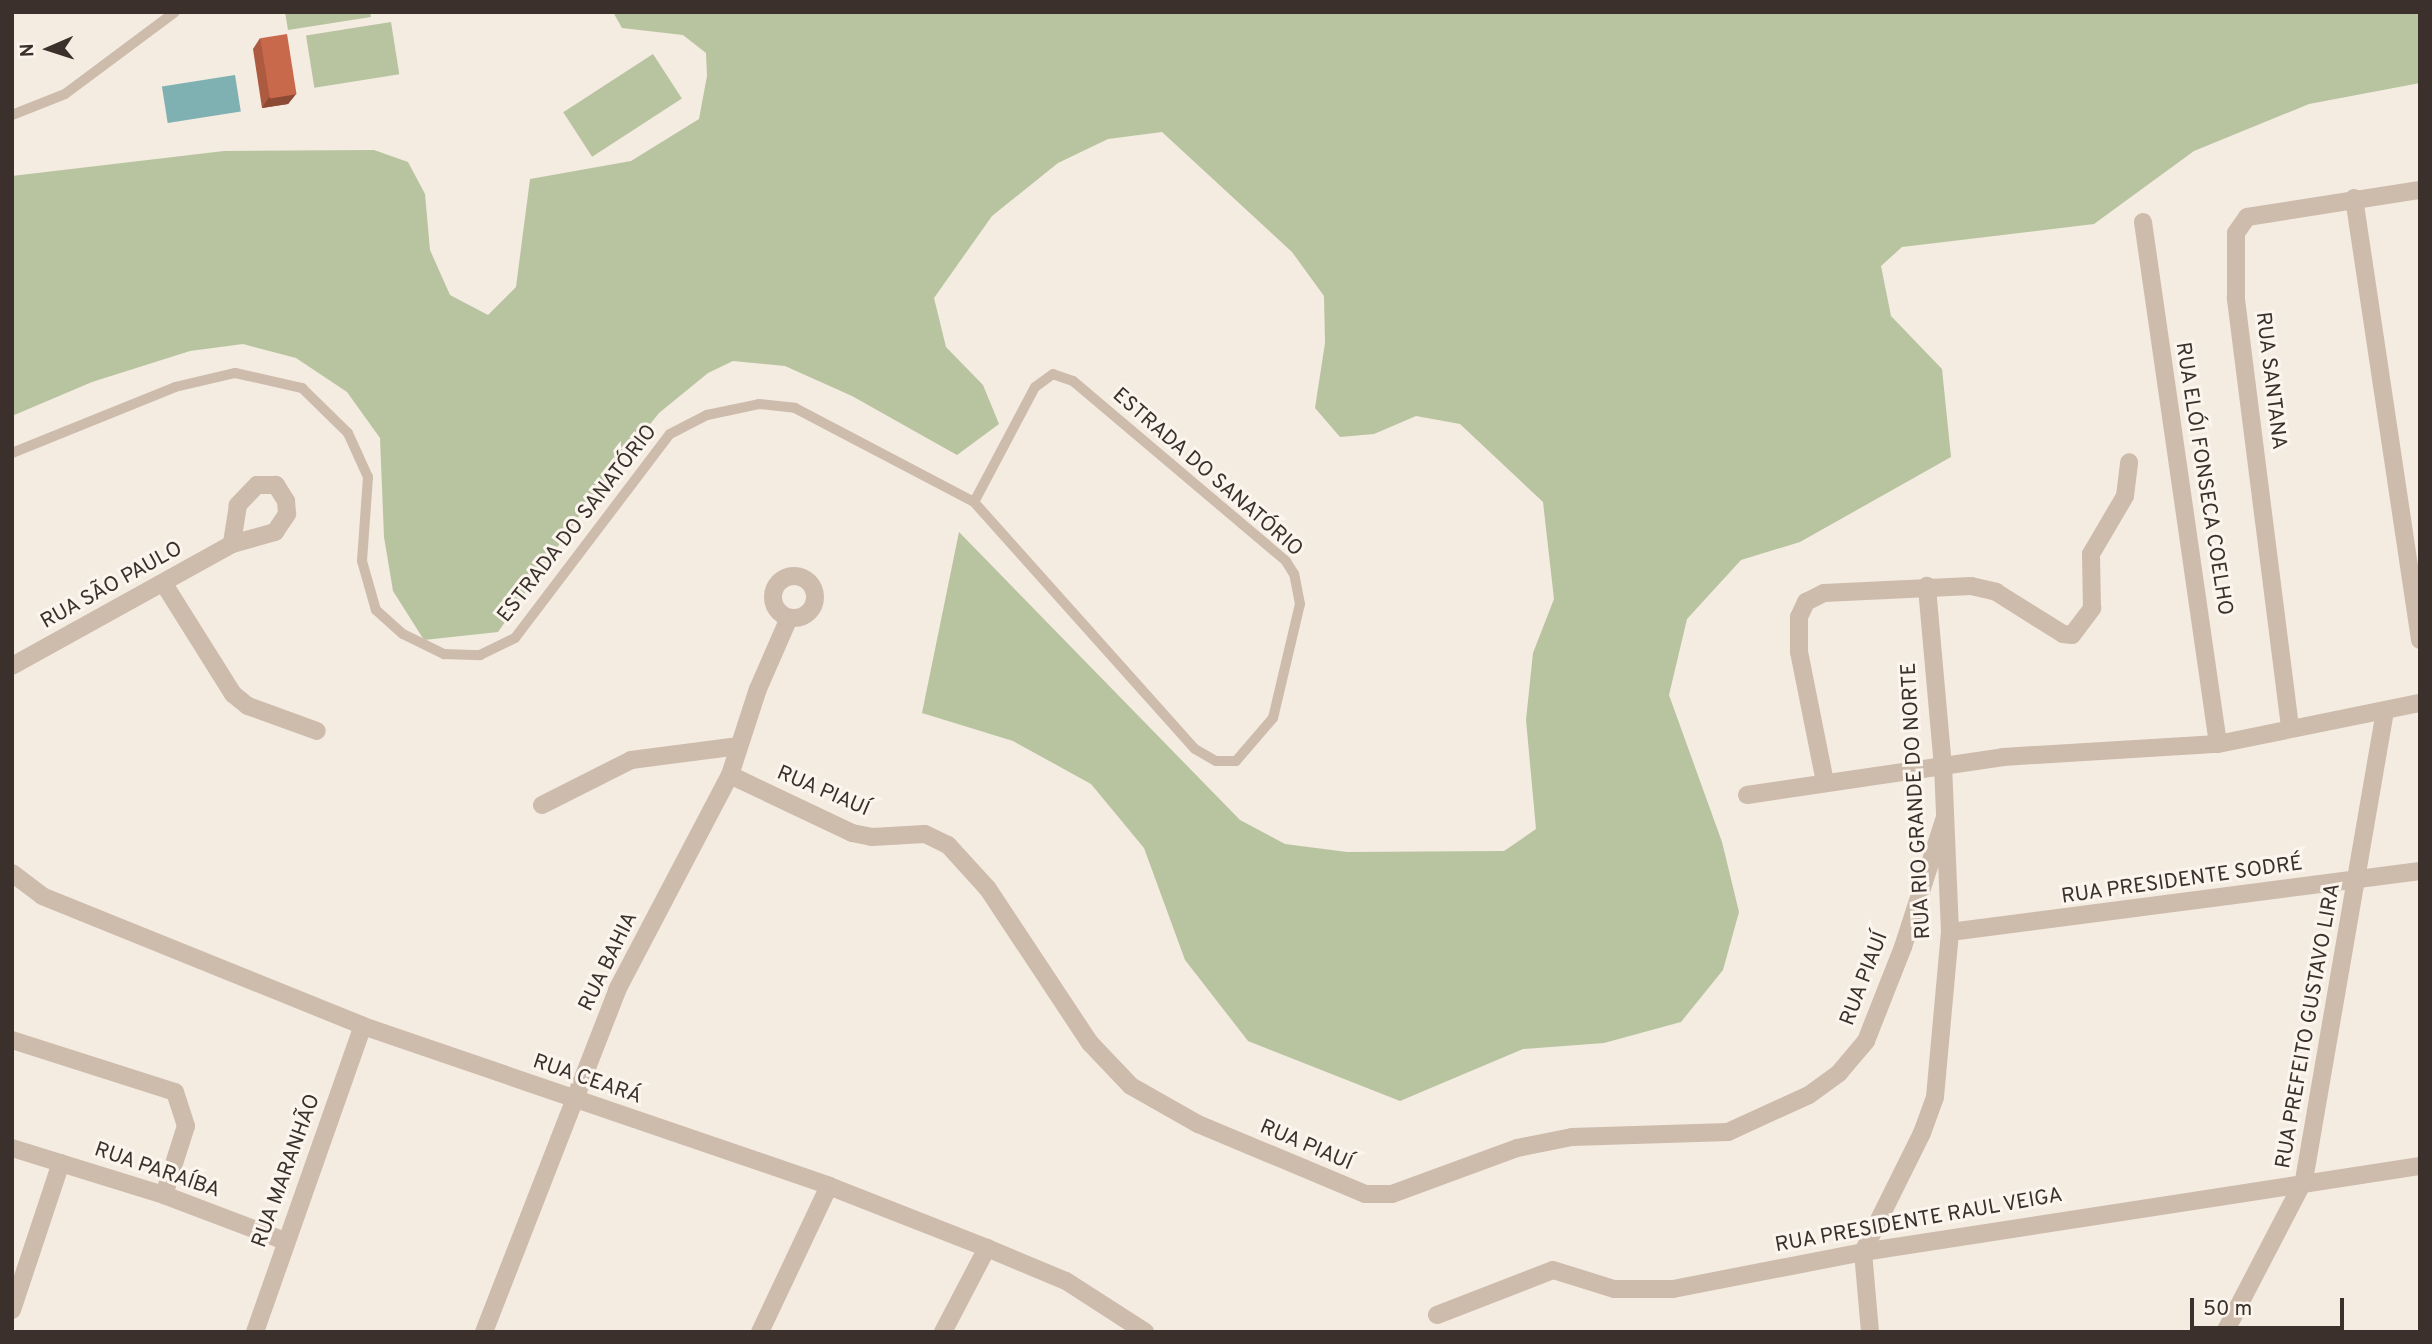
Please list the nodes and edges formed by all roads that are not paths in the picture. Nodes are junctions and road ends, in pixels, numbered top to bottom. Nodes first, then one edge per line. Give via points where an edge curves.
1 (175, 12) edge
2 (12, 115) edge
3 (2420, 190) edge
4 (2354, 198) junction
5 (2143, 222) dead end
6 (12, 453) edge
7 (2129, 462) dead end
8 (974, 502) junction
9 (232, 544) dead end
10 (164, 584) junction
11 (1927, 586) junction
12 (789, 618) dead end
13 (2420, 640) edge
14 (12, 666) edge
15 (2420, 703) edge
16 (2385, 711) junction
17 (2290, 727) junction
18 (317, 731) dead end
19 (2218, 744) junction
20 (738, 746) junction
21 (1943, 767) junction
22 (730, 775) junction
23 (1825, 782) junction
24 (1747, 794) dead end
25 (542, 805) dead end
26 (1944, 820) junction
27 (2420, 871) edge
28 (12, 873) edge
29 (2359, 879) junction
30 (1950, 932) junction
31 (363, 1026) junction
32 (12, 1040) edge
33 (573, 1099) junction
34 (12, 1148) edge
35 (61, 1163) junction
36 (2420, 1166) edge
37 (2304, 1180) junction
38 (828, 1186) junction
39 (164, 1195) junction
40 (285, 1241) junction
41 (987, 1248) junction
42 (1863, 1252) junction
43 (12, 1310) edge
44 (1437, 1314) dead end
45 (255, 1332) edge
46 (484, 1332) edge
47 (760, 1332) edge
48 (943, 1332) edge
49 (1145, 1332) edge
50 (1870, 1332) edge
51 (2225, 1332) edge

1 - 2 lane via 65,93
3 - 4 street, RUA SANTANA
4 - 13 street
4 - 17 street, RUA SANTANA via 2247,217 2233,249
5 - 19 street, RUA ELÓI FONSECA COELHO
6 - 8 lane, ESTRADA DO SANATÓRIO via 175,387 235,373 302,388 348,432 368,478 362,561 376,610 403,634 444,654 480,654 515,638 670,434 706,415 758,404 795,408
7 - 11 street via 2125,496 2091,554 2092,608 2072,635 2063,634 1996,592
8 - 8 lane, ESTRADA DO SANATÓRIO via 1035,387 1053,374 1073,381 1286,562 1294,574 1300,604 1273,718 1236,761 1216,761 1195,748
9 - 10 street, RUA SÃO PAULO
10 - 14 street, RUA SÃO PAULO
10 - 18 street via 233,694 248,706
11 - 21 street, RUA RIO GRANDE DO NORTE
11 - 23 street via 1824,593 1806,602 1799,617 1799,652
12 - 20 street, RUA BAHIA
15 - 16 street
16 - 17 street
16 - 29 street, RUA PREFEITO GUSTAVO LIRA
17 - 19 street
19 - 21 street via 2003,757
20 - 22 street, RUA BAHIA
20 - 25 street via 631,760
21 - 23 street
21 - 26 street, RUA RIO GRANDE DO NORTE
22 - 26 street, RUA PIAUÍ via 852,832 872,837 925,834 948,845 988,889 1090,1043 1131,1086 1198,1124 1334,1185 1365,1194 1392,1194 1517,1148 1572,1137 1728,1132 1809,1095 1839,1073 1866,1041 1903,947
22 - 33 street, RUA BAHIA via 617,990
23 - 24 street
26 - 30 street, RUA RIO GRANDE DO NORTE
27 - 29 street, RUA PRESIDENTE SODRÉ
28 - 31 street, RUA CEARÁ via 42,896
29 - 30 street, RUA PRESIDENTE SODRÉ
29 - 37 street, RUA PREFEITO GUSTAVO LIRA
30 - 42 street, RUA RIO GRANDE DO NORTE via 1935,1097
31 - 33 street, RUA CEARÁ
31 - 40 street, RUA MARANHÃO
32 - 39 street via 175,1092 186,1126
33 - 38 street, RUA CEARÁ
33 - 46 street, RUA BAHIA
34 - 35 street, RUA PARAÍBA
35 - 39 street, RUA PARAÍBA
35 - 43 street
36 - 37 street, RUA PRESIDENTE RAUL VEIGA
37 - 42 street, RUA PRESIDENTE RAUL VEIGA
37 - 51 street, RUA PREFEITO GUSTAVO LIRA
38 - 41 street, RUA CEARÁ
38 - 47 street
39 - 40 street, RUA PARAÍBA
40 - 45 street, RUA MARANHÃO
41 - 48 street
41 - 49 street, RUA CEARÁ via 1066,1281
42 - 44 street, RUA PRESIDENTE RAUL VEIGA via 1640,1293 1553,1270
42 - 50 street

